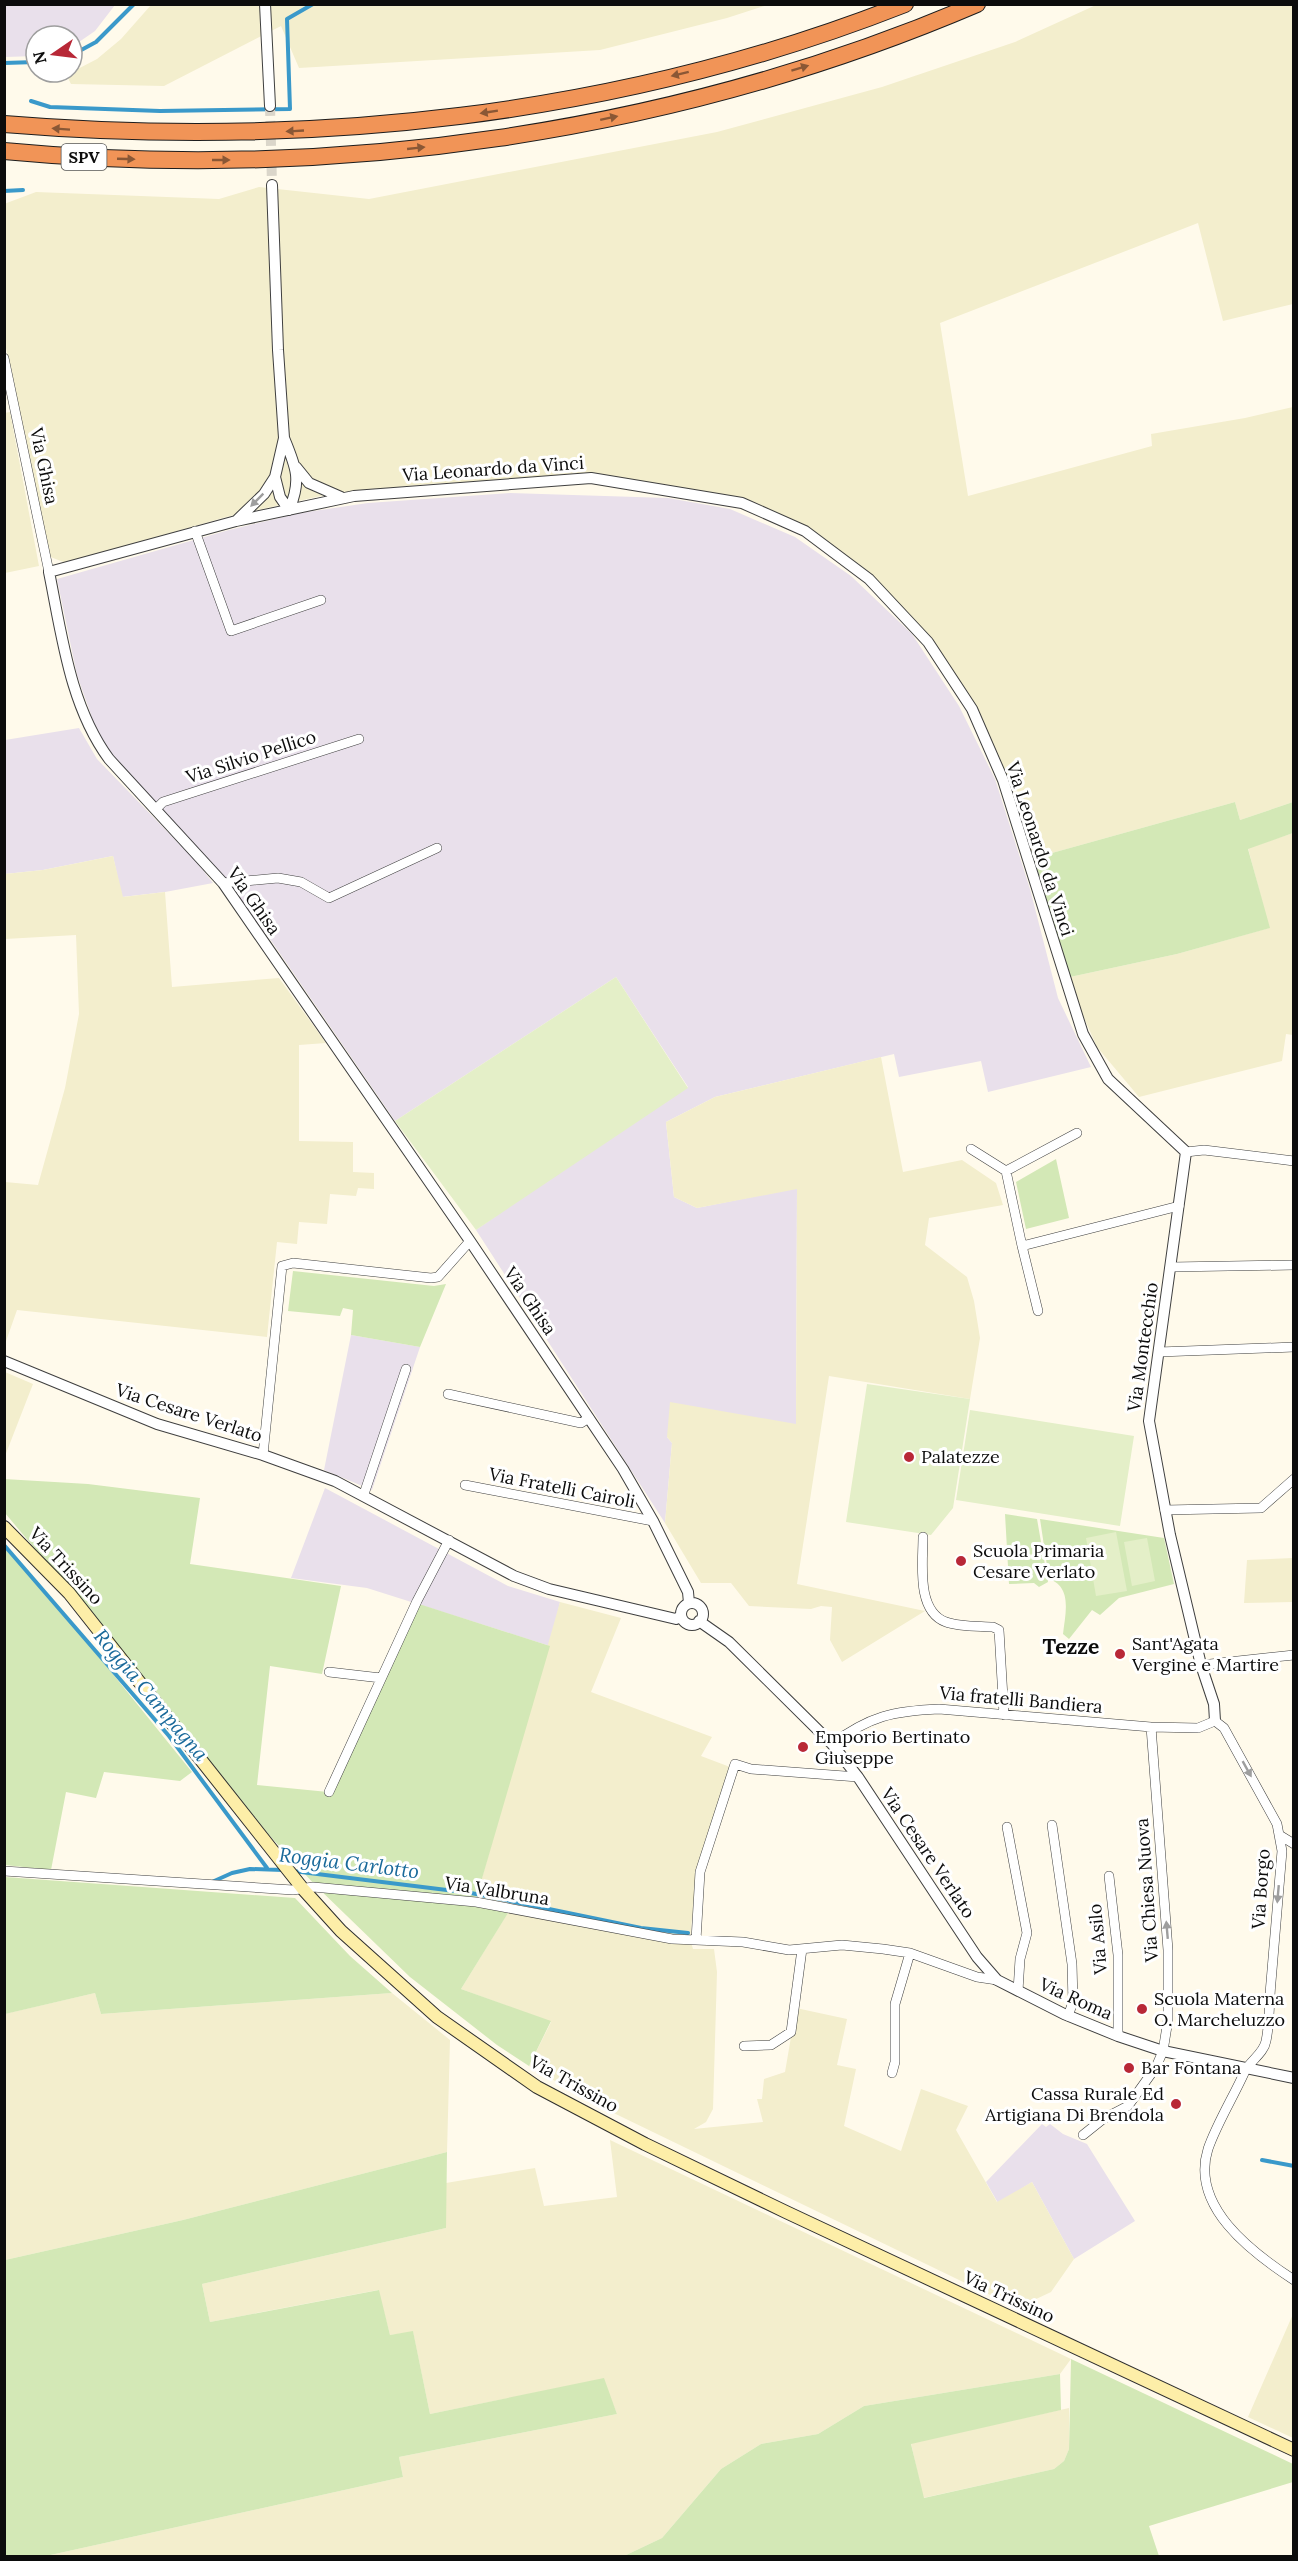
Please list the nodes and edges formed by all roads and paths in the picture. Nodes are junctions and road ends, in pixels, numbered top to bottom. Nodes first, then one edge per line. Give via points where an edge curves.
1 (265, 4) edge
2 (904, 4) edge
3 (977, 4) edge
4 (270, 106) tunnel mouth
5 (4, 124) edge
6 (4, 151) edge
7 (272, 185) tunnel mouth
8 (5, 359) edge
9 (284, 438) junction
10 (296, 467) junction
11 (275, 477) junction
12 (345, 498) junction
13 (289, 510) junction
14 (236, 521) junction
15 (195, 531) junction
16 (49, 572) junction
17 (321, 600) dead end
18 (359, 739) dead end
19 (156, 809) junction
20 (437, 848) dead end
21 (223, 883) junction
22 (1077, 1133) dead end
23 (971, 1149) dead end
24 (1186, 1152) junction
25 (1293, 1161) edge
26 (1006, 1171) junction
27 (1179, 1206) junction
28 (470, 1241) junction
29 (1022, 1246) junction
30 (1293, 1265) edge
31 (1171, 1267) junction
32 (1038, 1311) dead end
33 (1293, 1347) edge
34 (1159, 1352) junction
35 (4, 1361) edge
36 (406, 1369) dead end
37 (448, 1394) dead end
38 (589, 1418) junction
39 (263, 1455) junction
40 (1293, 1479) edge
41 (465, 1485) dead end
42 (364, 1494) junction
43 (1165, 1509) junction
44 (653, 1521) junction
45 (4, 1527) edge
46 (923, 1537) dead end
47 (448, 1540) junction
48 (689, 1603) junction
49 (681, 1616) junction
50 (699, 1622) junction
51 (1293, 1655) edge
52 (1201, 1665) junction
53 (329, 1672) dead end
54 (381, 1678) junction
55 (1004, 1715) junction
56 (1215, 1721) junction
57 (1151, 1727) junction
58 (832, 1744) junction
59 (858, 1777) junction
60 (329, 1792) dead end
61 (1052, 1825) dead end
62 (1006, 1827) dead end
63 (1281, 1836) junction
64 (1293, 1844) edge
65 (4, 1871) edge
66 (1109, 1876) dead end
67 (303, 1889) junction
68 (696, 1940) junction
69 (802, 1949) junction
70 (883, 1949) joint
71 (910, 1953) junction
72 (997, 1980) junction
73 (1018, 1991) junction
74 (1068, 2016) junction
75 (1118, 2036) junction
76 (744, 2046) dead end
77 (1163, 2051) junction
78 (1246, 2070) junction
79 (892, 2073) dead end
80 (1293, 2078) edge
81 (1083, 2135) dead end
82 (1293, 2280) edge
83 (1293, 2450) edge

1 - 4 street
2 -> 5 highway, SPV via 737,60 618,89 472,115 248,133 162,133
6 -> 3 highway, SPV via 163,160 252,159 370,153 559,128 744,85 849,53
7 - 9 street
8 - 16 street, Via Ghisa
9 - 10 street
9 - 11 street
10 - 12 street via 309,483
10 - 13 street via 298,482
11 - 13 street via 280,497
11 -> 14 street via 264,494
12 - 13 street, Via Leonardo da Vinci
12 - 24 street, Via Leonardo da Vinci via 591,477 742,503 805,531 869,579 928,642 972,709 1003,780 1083,1034 1108,1079
13 - 14 street, Via Leonardo da Vinci
14 - 15 street, Via Leonardo da Vinci
15 - 16 street, Via Leonardo da Vinci
15 - 17 street via 231,631
16 - 19 street, Via Ghisa via 68,661 87,723 109,759
18 - 19 street, Via Silvio Pellico via 163,802
19 - 21 street, Via Ghisa
20 - 21 street via 329,898 301,882 278,878
21 - 28 street, Via Ghisa
22 - 26 street
23 - 26 street
24 - 25 street via 1204,1150
24 - 27 street, Via Montecchio
26 - 29 street
27 - 29 street
27 - 31 street, Via Montecchio
28 - 38 street, Via Ghisa
28 - 39 street via 438,1277 294,1263 282,1266
29 - 32 street
30 - 31 street
31 - 34 street, Via Montecchio
33 - 34 street
34 - 43 street, Via Montecchio via 1149,1421
35 - 39 street, Via Cesare Verlato via 157,1424
36 - 42 street
37 - 38 street via 581,1423
38 - 44 street, Via Ghisa
39 - 42 street, Via Cesare Verlato
40 - 43 street via 1261,1508
41 - 44 street, Via Fratelli Cairoli
42 - 47 street, Via Cesare Verlato
43 - 52 street, Via Montecchio
44 - 48 street, Via Ghisa via 688,1592
45 - 67 main road, Via Trissino via 69,1593
46 - 55 street via 926,1603 931,1614 947,1622 999,1630
47 - 49 street, Via Cesare Verlato via 514,1576 549,1588 627,1609 676,1619
47 - 54 street
48 - 49 street
48 - 50 street, Via Cesare Verlato via 701,1608
49 - 50 street, Via Cesare Verlato via 691,1624
50 - 58 street, Via Cesare Verlato via 729,1641
51 - 52 street
52 - 56 street, Via Montecchio via 1214,1704
53 - 54 street
54 - 60 street
55 - 57 street, Via fratelli Bandiera
55 - 58 street, Via fratelli Bandiera via 939,1709 906,1711 856,1726
56 - 57 street, Via fratelli Bandiera via 1198,1728
56 -> 63 street, Via Borgo via 1224,1728
77 -> 57 street, Via Chiesa Nuova via 1168,2020 1168,1950
58 - 59 street, Via Cesare Verlato
59 - 68 street via 751,1769 735,1764 700,1872
59 - 72 street, Via Cesare Verlato via 977,1957
61 - 74 street via 1074,1986
62 - 73 street via 1028,1933 1020,1959
63 - 64 street
63 -> 78 street, Via Borgo via 1266,2044
65 - 67 street, Via Valbruna
66 - 75 street, Via Asilo via 1118,1954
67 - 68 street, Via Valbruna via 476,1902 672,1939
67 - 83 main road, Via Trissino via 340,1931 437,2017 537,2087 776,2207
68 - 69 street, Via Valbruna
69 - 70 street, Via Valbruna via 842,1945
69 - 76 street via 791,2032 771,2045
70 - 71 street, Via Roma
71 - 72 street, Via Roma via 977,1977
71 - 79 street via 895,2004
72 - 73 street, Via Roma
73 - 74 street, Via Roma
74 - 75 street, Via Roma
75 - 77 street, Via Roma
77 - 78 street, Via Roma
77 - 81 street, Via Chiesa Nuova via 1128,2106
78 - 80 street, Via Roma
78 - 82 street, Via Borgo via 1208,2150 1205,2186 1208,2197 1227,2223 1269,2264

